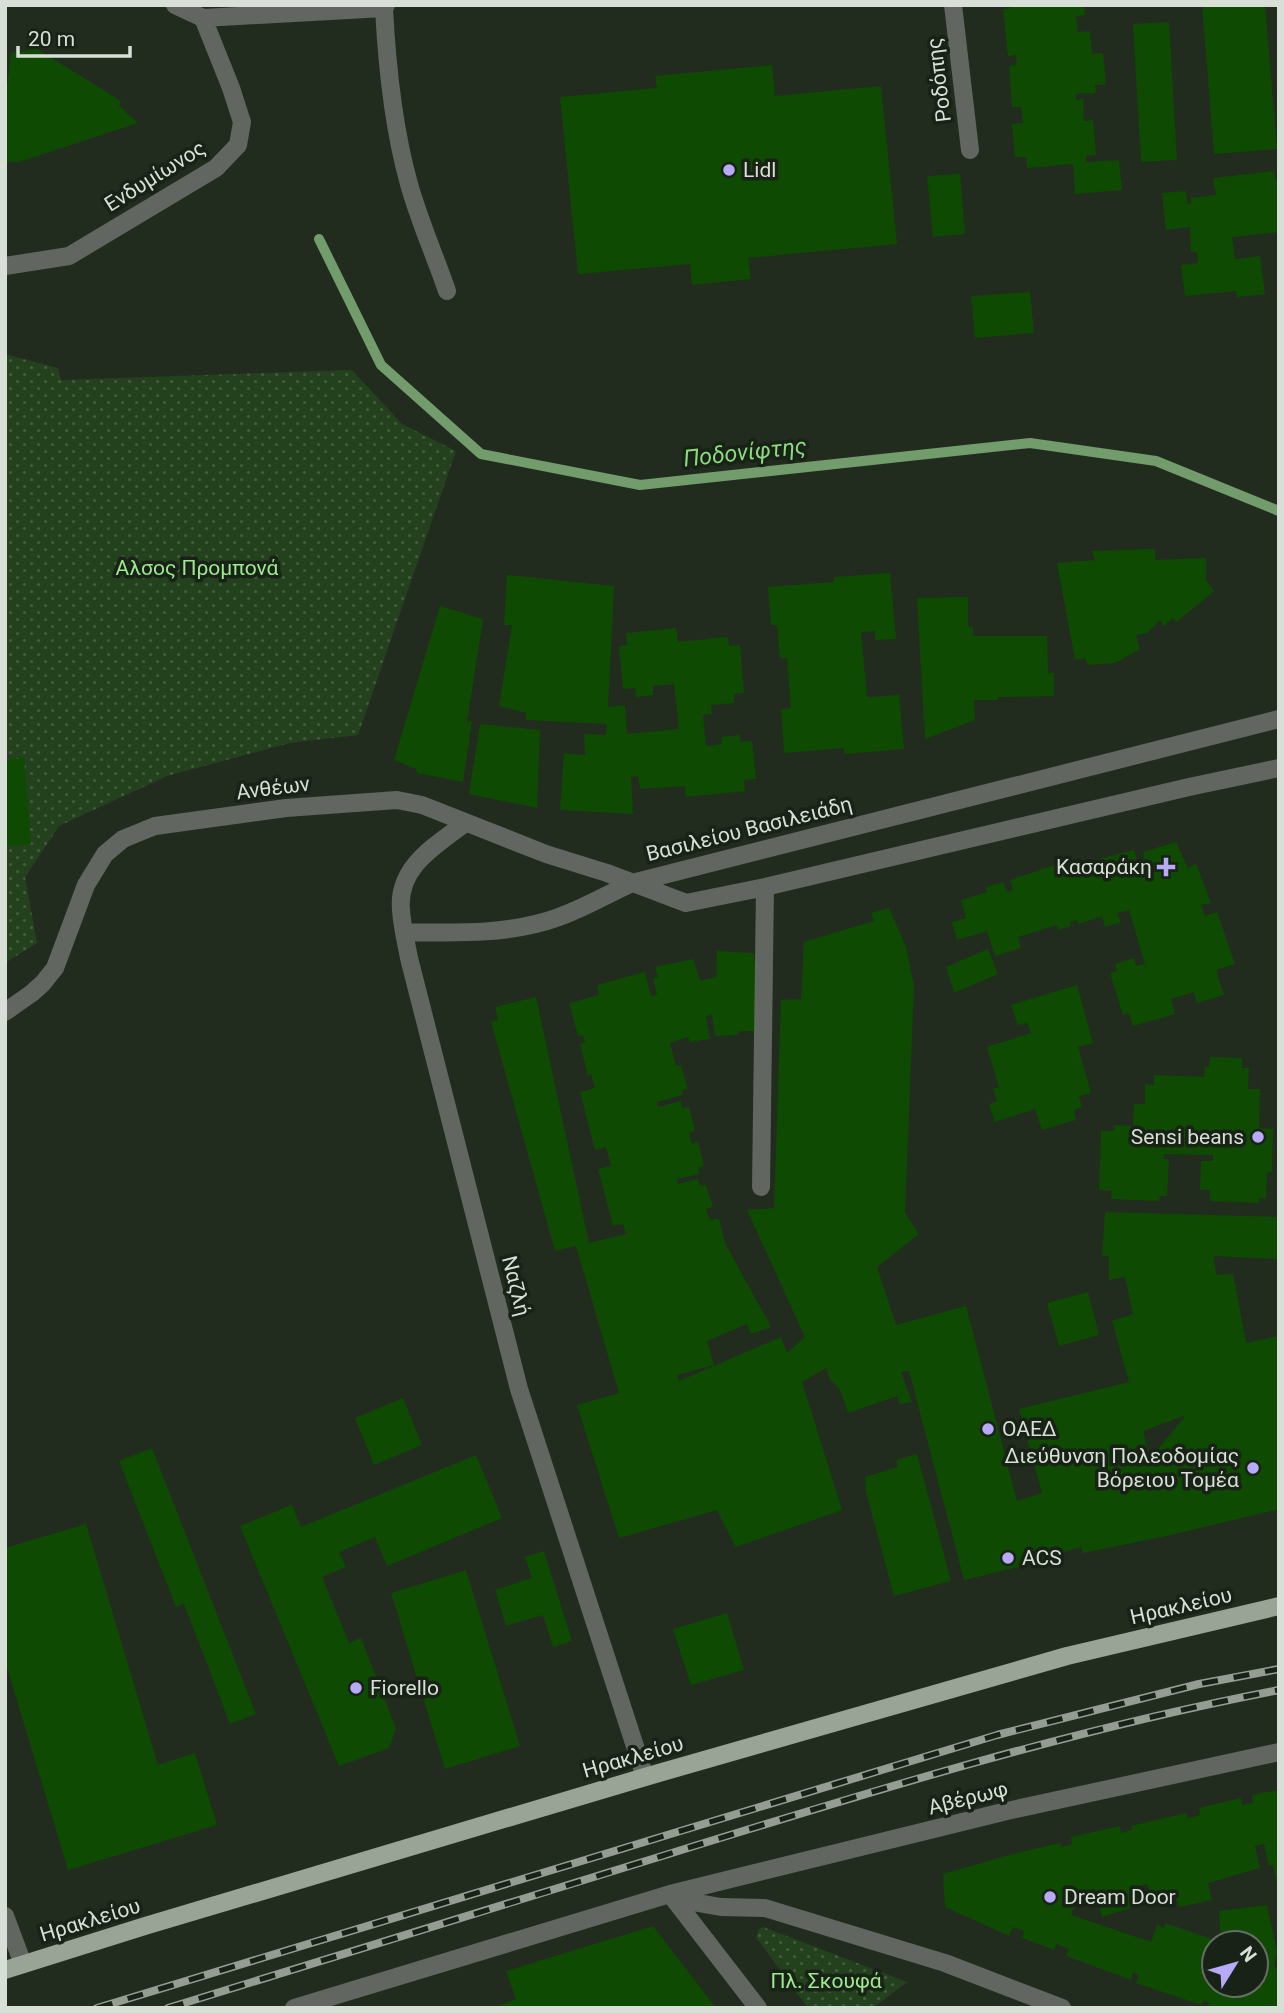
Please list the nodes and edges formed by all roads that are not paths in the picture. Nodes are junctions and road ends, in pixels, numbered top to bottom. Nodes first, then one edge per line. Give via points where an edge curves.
1 (175, 5) edge
2 (953, 5) edge
3 (385, 7) edge
4 (203, 18) junction
5 (970, 150) dead end
6 (5, 266) edge
7 (447, 291) dead end
8 (1279, 719) edge
9 (1279, 768) edge
10 (465, 823) junction
11 (632, 883) junction
12 (765, 887) junction
13 (404, 932) junction
14 (5, 1012) edge
15 (761, 1187) dead end
16 (1279, 1606) edge
17 (1279, 1752) edge
18 (645, 1777) junction
19 (670, 1894) junction
20 (5, 1916) edge
21 (23, 1964) junction
22 (5, 1970) edge
23 (294, 2008) edge
24 (758, 2008) edge
25 (1062, 2008) edge

1 - 4 street
2 - 5 street, Ροδόπης
3 - 4 street
3 - 7 street via 388,72 403,157
4 - 6 street, Ενδυμίωνος via 242,122 238,145 216,168 69,256
8 - 11 street, Βασιλείου Βασιλειάδη
9 - 12 street, Βασιλείου Βασιλειάδη
10 - 11 street, Ανθέων
10 - 13 street, Ναζλή via 418,861 406,877 400,908
10 - 14 street, Ανθέων via 422,806 382,800 286,808 140,831 105,854 86,885 55,968 32,993
11 - 12 street, Βασιλείου Βασιλειάδη via 686,903
11 - 13 street via 535,925 472,933
12 - 15 street
13 - 18 street, Ναζλή via 519,1389
16 - 18 main road, Ηρακλείου via 1067,1656
17 - 19 street, Αβέρωφ via 1007,1811
18 - 21 main road, Ηρακλείου
19 - 23 street
19 - 24 street
19 - 25 street via 721,1907 765,1908 945,1963
20 - 21 street
21 - 22 main road, Ηρακλείου

